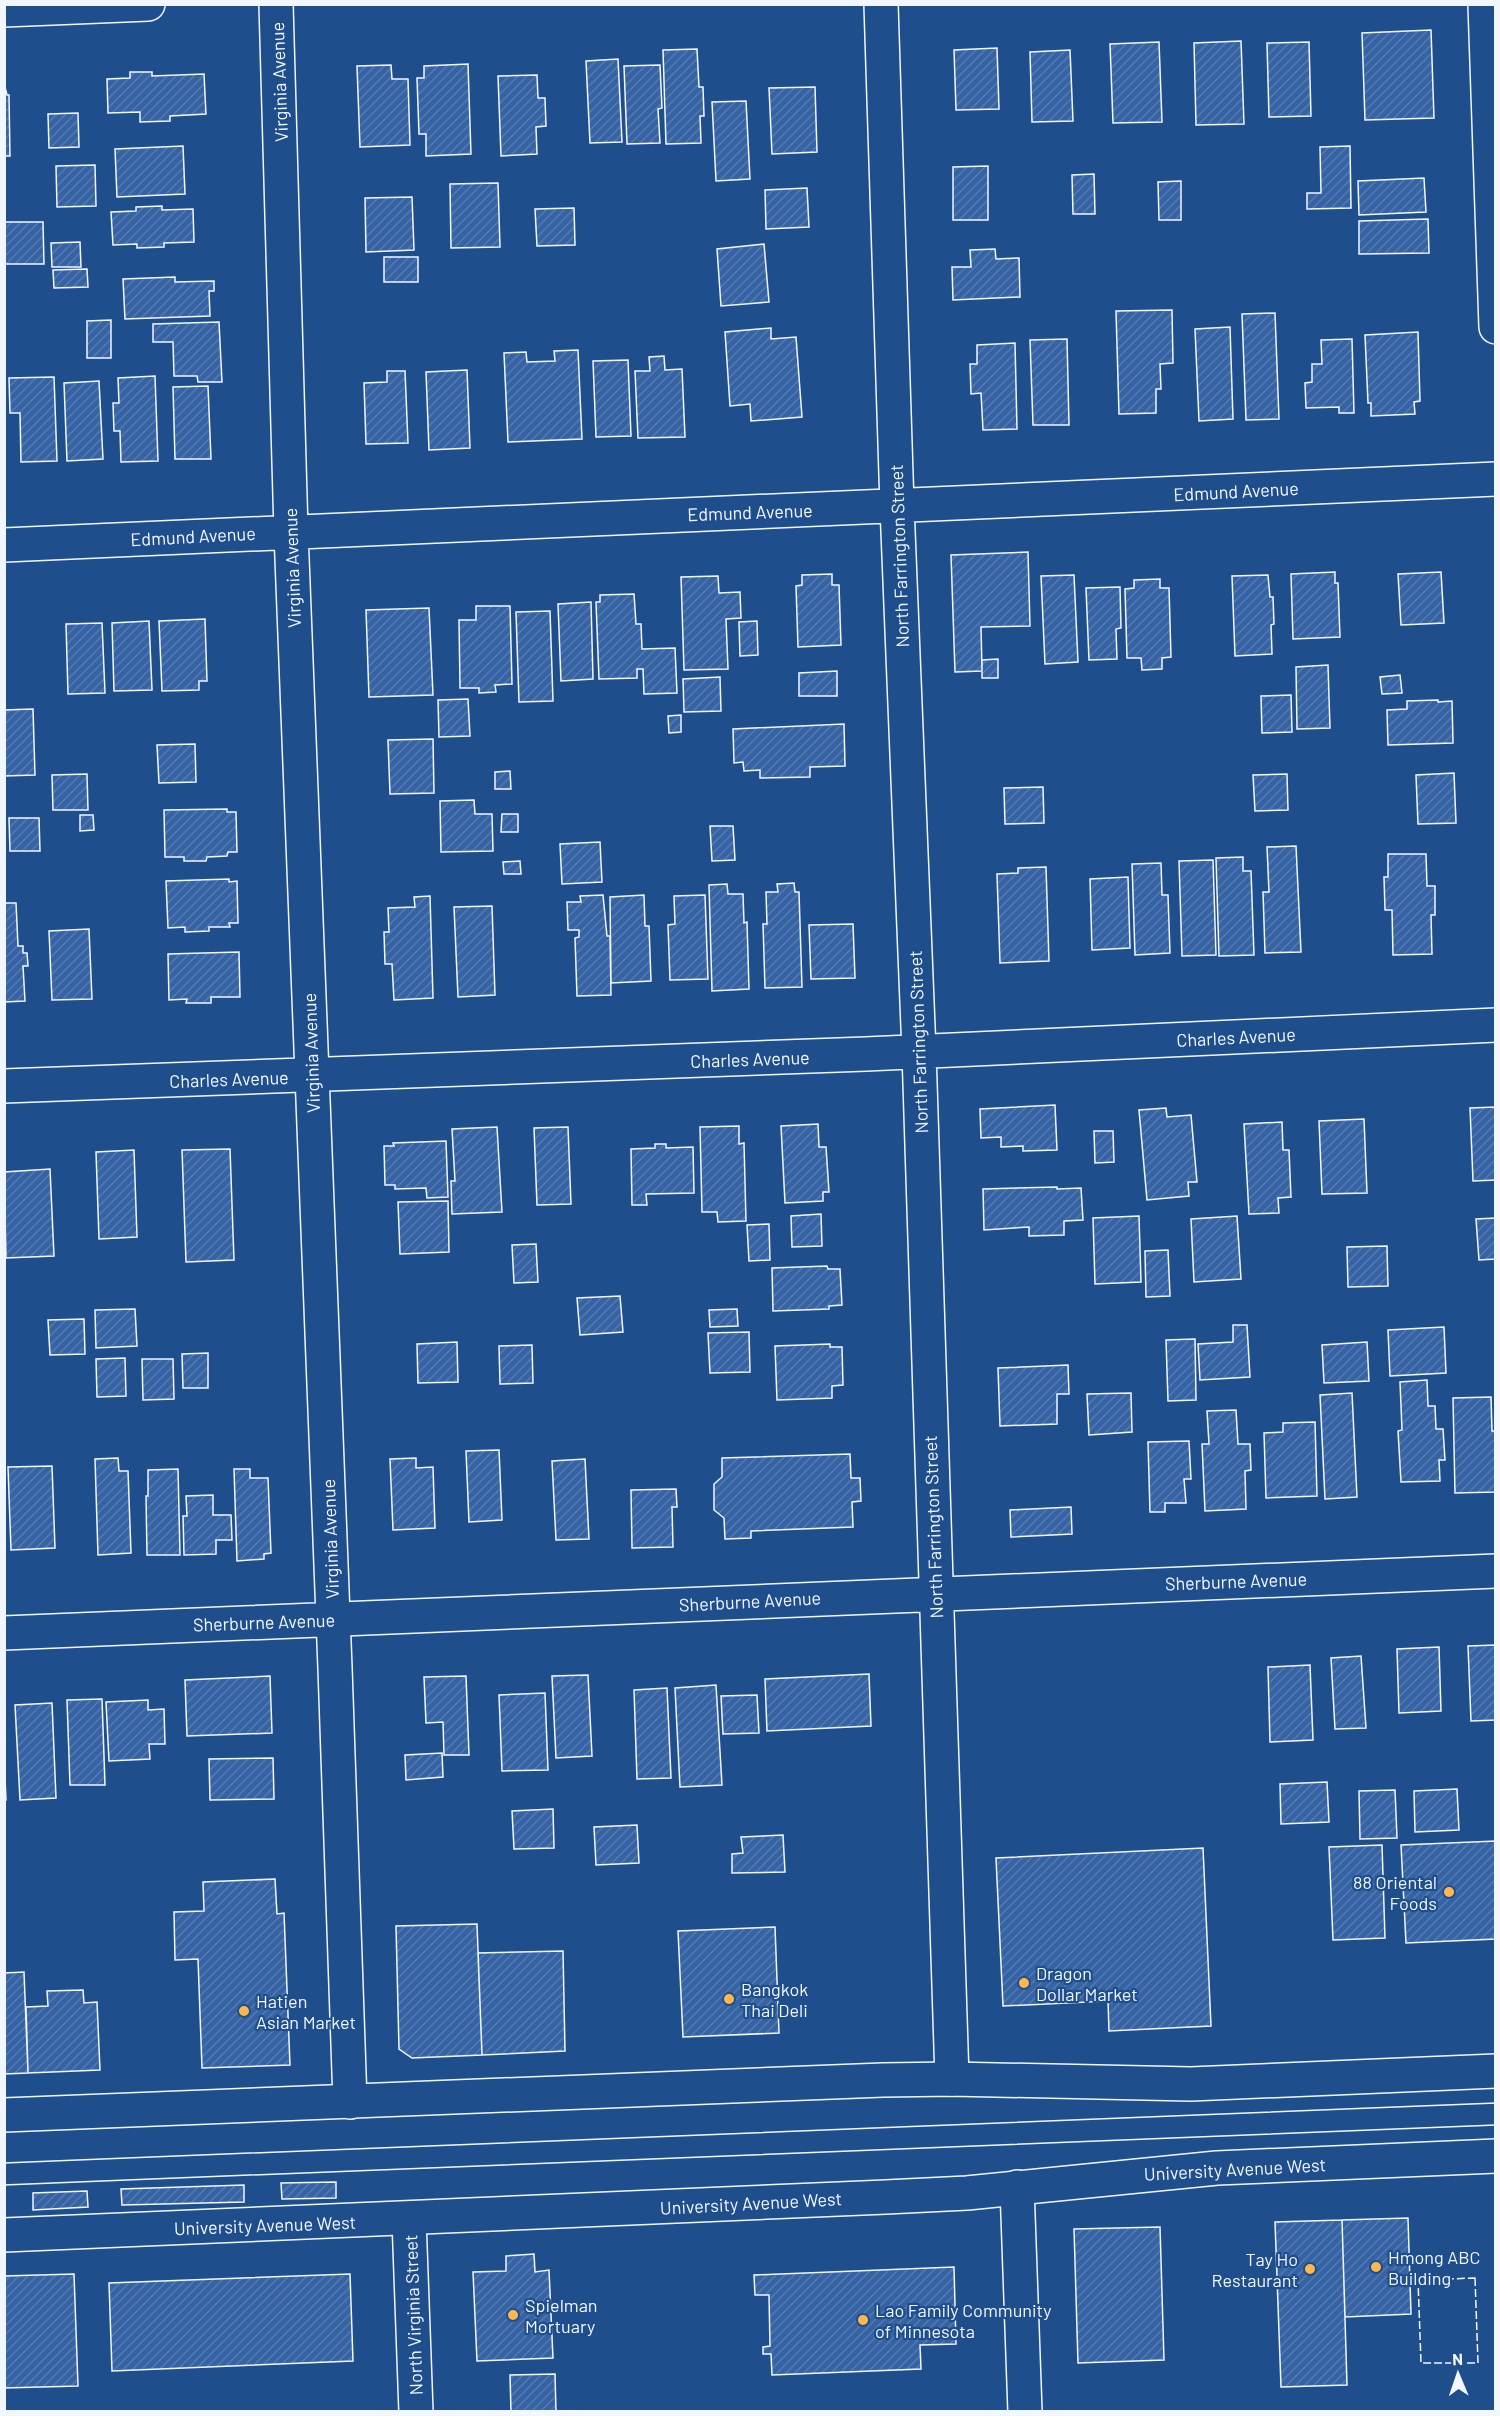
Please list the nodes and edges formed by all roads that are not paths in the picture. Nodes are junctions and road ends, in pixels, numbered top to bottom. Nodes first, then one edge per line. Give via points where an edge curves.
1 (148, 4) edge
2 (276, 4) edge
3 (881, 4) edge
4 (1485, 4) edge
5 (4, 10) edge
6 (1496, 327) edge
7 (1496, 479) edge
8 (897, 506) junction
9 (291, 532) junction
10 (4, 545) edge
11 (1496, 1025) edge
12 (919, 1052) junction
13 (312, 1076) junction
14 (4, 1086) edge
15 (1496, 1571) edge
16 (935, 1593) junction
17 (333, 1620) junction
18 (4, 1633) edge
19 (1496, 2071) edge
20 (951, 2079) junction
21 (350, 2102) junction
22 (4, 2115) edge
23 (1496, 2156) edge
24 (1017, 2187) junction
25 (409, 2219) junction
26 (4, 2235) edge
27 (416, 2412) edge
28 (1026, 2412) edge

1 - 5 street
2 - 9 street, Virginia Avenue
3 - 8 street, North Farrington Street
4 - 6 street
7 - 8 street, Edmund Avenue
8 - 9 street, Edmund Avenue
8 - 12 street, North Farrington Street
9 - 10 street, Edmund Avenue
9 - 13 street, Virginia Avenue
11 - 12 street, Charles Avenue
12 - 13 street, Charles Avenue
12 - 16 street, North Farrington Street
13 - 14 street, Charles Avenue
13 - 17 street, Virginia Avenue
15 - 16 street, Sherburne Avenue
16 - 17 street, Sherburne Avenue
16 - 20 street, North Farrington Street
17 - 18 street, Sherburne Avenue
17 - 21 street, Virginia Avenue
19 - 20 street via 1191,2084
20 - 21 street
21 - 22 street
23 - 24 street, University Avenue West via 1217,2168
24 - 25 street, University Avenue West via 886,2197
24 - 28 street
25 - 26 street, University Avenue West
25 - 27 street, North Virginia Street

